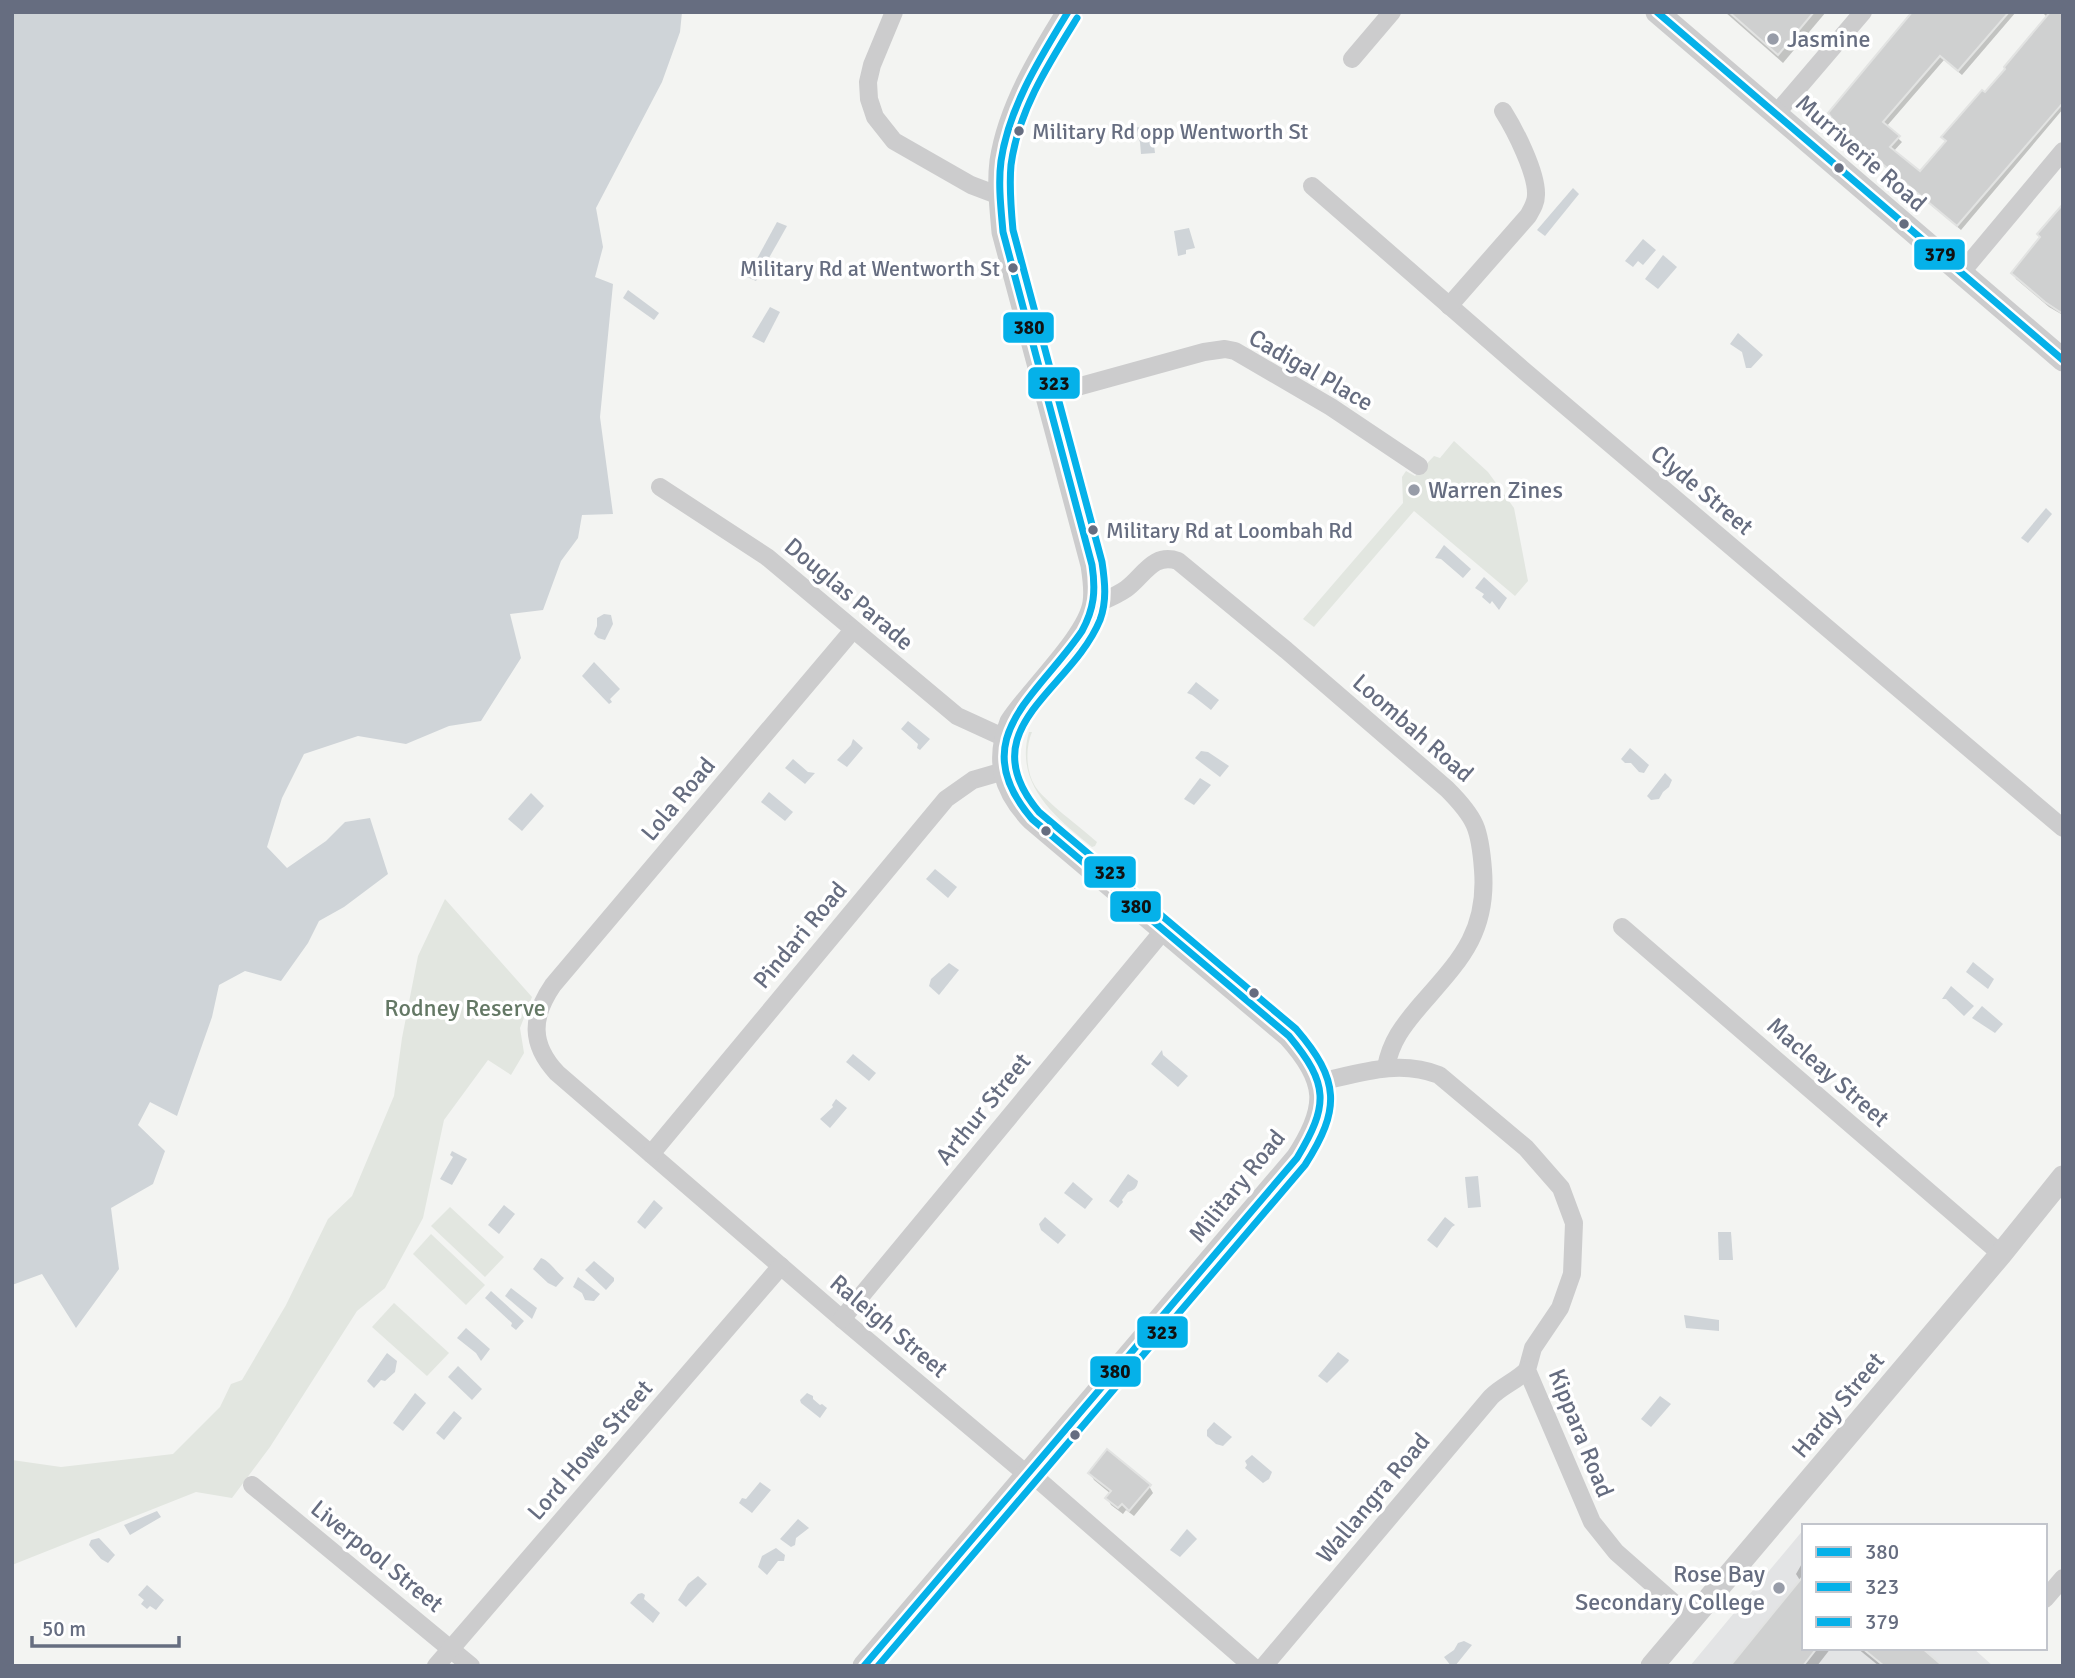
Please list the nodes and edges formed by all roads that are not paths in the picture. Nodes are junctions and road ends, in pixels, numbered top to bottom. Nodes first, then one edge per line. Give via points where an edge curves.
1 (894, 12) edge
2 (1068, 12) edge
3 (1392, 12) edge
4 (1657, 12) edge
5 (1863, 12) edge
6 (1352, 59) dead end
7 (1503, 111) dead end
8 (1775, 115) junction
9 (2063, 151) edge
10 (1312, 186) dead end
11 (1000, 196) junction
12 (1961, 273) junction
13 (1449, 306) junction
14 (2063, 360) edge
15 (1048, 395) junction
16 (1419, 466) dead end
17 (660, 487) dead end
18 (1094, 605) junction
19 (853, 630) junction
20 (1005, 738) junction
21 (1004, 771) junction
22 (2063, 828) edge
23 (1622, 927) dead end
24 (1163, 931) junction
25 (543, 1000) joint
26 (1386, 1067) junction
27 (1320, 1082) junction
28 (651, 1154) junction
29 (2063, 1177) edge
30 (2001, 1254) junction
31 (781, 1266) junction
32 (842, 1319) junction
33 (1527, 1370) junction
34 (1028, 1475) junction
35 (252, 1485) dead end
36 (2063, 1578) edge
37 (2047, 1597) edge
38 (1691, 1618) junction
39 (451, 1648) junction
40 (436, 1666) edge
41 (471, 1666) edge
42 (864, 1666) edge
43 (1252, 1666) edge
44 (1264, 1666) edge
45 (1652, 1666) edge

1 - 11 street via 868,82 875,117 894,141 971,185
2 - 11 street via 1012,120 1001,161
3 - 6 street
4 - 8 street, Murriverie Road
5 - 8 street
7 - 13 street via 1524,150 1536,200 1528,216
8 - 12 street, Murriverie Road
9 - 12 street
10 - 13 street, Clyde Street
11 - 15 street via 1003,232
12 - 14 street, Murriverie Road
13 - 22 street, Clyde Street
15 - 16 street, Cadigal Place via 1225,349 1331,407
15 - 18 street via 1092,565
17 - 19 street, Douglas Parade via 767,557
18 - 20 street via 1079,636 1020,709
18 - 26 street, Loombah Road via 1125,590 1153,563 1178,561 1466,808 1479,829 1482,910 1473,939 1458,962 1399,1031
19 - 20 street, Douglas Parade via 957,716
19 - 25 street, Lola Road
20 - 21 street
21 - 24 street via 1016,802 1032,819
21 - 28 street, Pindari Road via 973,780 946,799
23 - 30 street, Macleay Street
24 - 27 street via 1289,1036
24 - 32 street, Arthur Street
25 - 28 street, Raleigh Street via 537,1035 546,1060
26 - 27 street, Kippara Road
26 - 33 street, Kippara Road via 1424,1069 1439,1075 1526,1148 1561,1188 1574,1223 1572,1274 1560,1308 1533,1348
27 - 34 street, Military Road via 1316,1125 1297,1158
28 - 31 street, Raleigh Street
29 - 30 street, Hardy Street
30 - 38 street, Hardy Street
31 - 32 street, Raleigh Street
31 - 39 street, Lord Howe Street
32 - 34 street, Raleigh Street
33 - 38 street, Kippara Road via 1592,1522 1616,1552
33 - 44 street, Wallangra Road via 1491,1396
34 - 42 street, Military Road
34 - 43 street, Raleigh Street
35 - 39 street, Liverpool Street
36 - 37 street
38 - 45 street, Hardy Street
39 - 40 street, Lord Howe Street
39 - 41 street, Liverpool Street

